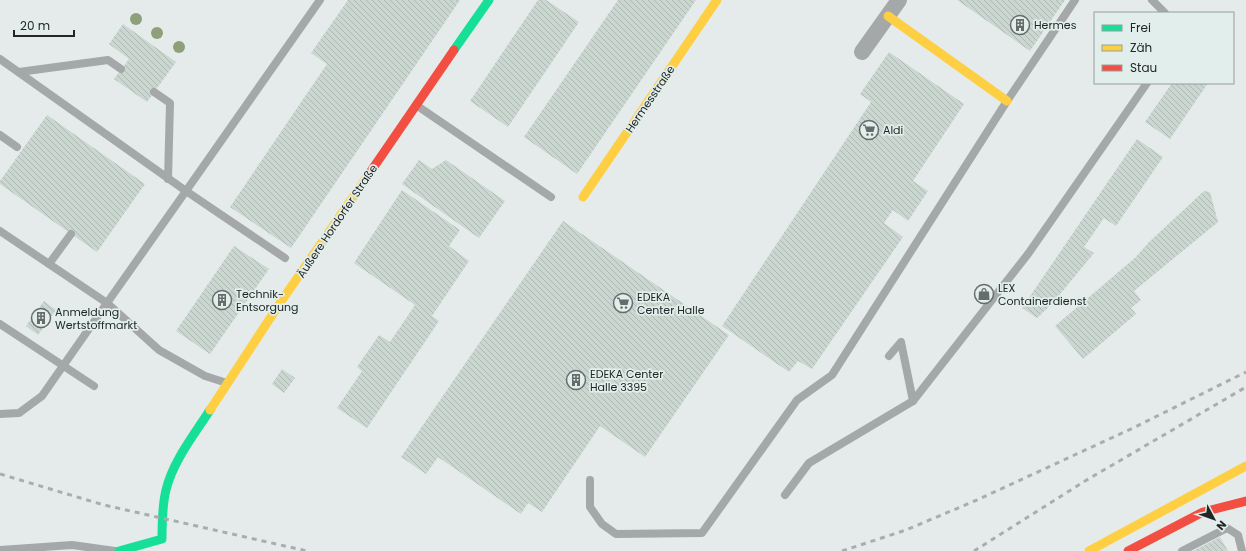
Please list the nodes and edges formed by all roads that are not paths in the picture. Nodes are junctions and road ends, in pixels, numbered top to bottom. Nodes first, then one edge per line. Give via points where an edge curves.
1 (320, 0) edge
2 (489, 0) edge
3 (717, 0) edge
4 (899, 0) edge
5 (1075, 0) edge
6 (1152, 0) edge
7 (1164, 12) edge
8 (888, 16) junction
9 (862, 52) dead end
10 (0, 59) edge
11 (121, 69) dead end
12 (19, 72) junction
13 (1146, 84) edge
14 (154, 92) dead end
15 (1007, 101) junction
16 (416, 105) junction
17 (0, 135) edge
18 (17, 147) dead end
19 (168, 179) junction
20 (186, 191) junction
21 (551, 197) dead end
22 (583, 197) dead end
23 (0, 231) edge
24 (71, 234) dead end
25 (285, 258) dead end
26 (49, 264) junction
27 (107, 303) junction
28 (0, 324) edge
29 (889, 356) dead end
30 (63, 366) junction
31 (227, 383) junction
32 (94, 386) dead end
33 (913, 401) junction
34 (0, 414) edge
35 (1246, 466) edge
36 (590, 480) dead end
37 (785, 495) dead end
38 (1246, 501) edge
39 (0, 550) edge
40 (115, 551) edge
41 (119, 551) edge
42 (1089, 551) edge
43 (1128, 551) edge
44 (1182, 551) edge
45 (1242, 551) edge

1 - 20 lane
2 - 16 street, Äußere Hordorfer Straße
3 - 22 street, Hermesstraße
4 - 8 street
5 - 15 lane
6 - 7 lane
8 - 9 street
8 - 15 street
10 - 12 lane
11 - 12 lane via 108,60
12 - 19 lane
13 - 33 lane via 1028,254
14 - 19 lane via 170,104
15 - 36 lane via 832,375 797,400 702,533 616,534 602,524 590,507
16 - 21 lane
16 - 31 street, Äußere Hordorfer Straße
17 - 18 lane
19 - 20 lane
20 - 25 lane
20 - 27 lane
23 - 26 lane
24 - 26 lane
26 - 27 lane
27 - 30 lane
27 - 31 lane via 159,350 205,376
28 - 30 lane
29 - 33 lane via 901,342
30 - 32 lane
30 - 34 lane via 42,396 19,413
31 - 41 street, Äußere Hordorfer Straße via 177,461 166,490 162,519 163,542
33 - 37 lane via 809,462
35 - 42 street
38 - 43 street via 1203,512
39 - 40 lane via 72,545
44 - 45 lane via 1227,528 1238,535

